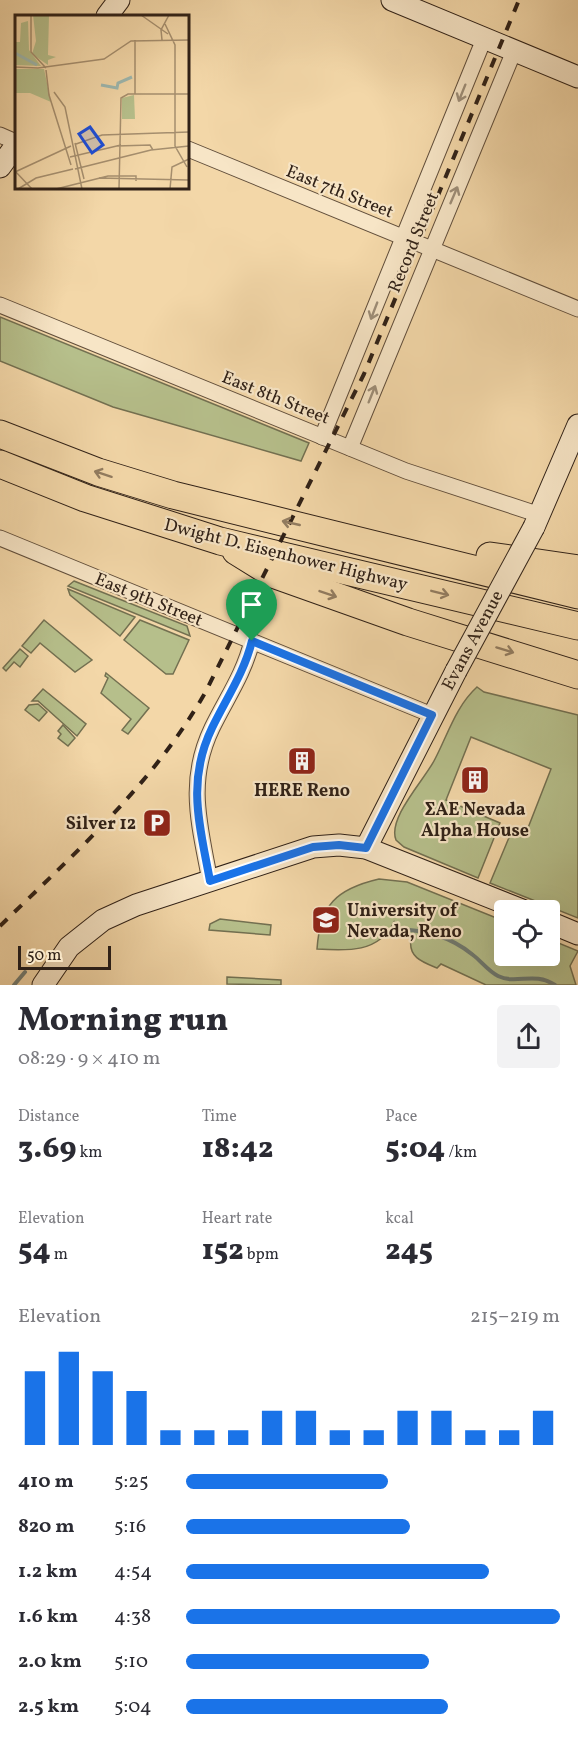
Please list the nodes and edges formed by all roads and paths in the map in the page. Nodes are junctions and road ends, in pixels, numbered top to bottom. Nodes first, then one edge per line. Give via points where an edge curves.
1 (119, 0) edge
2 (392, 0) edge
3 (108, 15) edge
4 (484, 39) junction
5 (514, 51) junction
6 (578, 77) edge
7 (0, 135) edge
8 (15, 142) edge
9 (15, 145) edge
10 (189, 149) edge
11 (0, 168) edge
12 (403, 237) junction
13 (432, 249) junction
14 (0, 305) edge
15 (578, 309) edge
16 (578, 426) edge
17 (0, 434) edge
18 (322, 437) junction
19 (350, 448) junction
20 (0, 464) edge
21 (537, 521) junction
22 (348, 536) junction
23 (0, 538) edge
24 (220, 541) junction
25 (578, 569) edge
26 (578, 595) edge
27 (578, 626) edge
28 (252, 641) junction
29 (578, 675) edge
30 (432, 715) junction
31 (366, 848) junction
32 (210, 881) junction
33 (497, 900) edge
34 (560, 927) edge
35 (578, 934) edge
36 (43, 985) edge

1 - 3 street
2 - 4 street
4 - 5 street
4 -> 12 street, Record Street
5 - 6 street
13 -> 5 street, Record Street
7 - 8 street
9 - 11 street
10 - 12 street, East 7th Street
12 - 13 street, East 7th Street
12 -> 18 street, Record Street
13 - 15 street, East 7th Street
19 -> 13 street, Record Street
14 - 18 street, East 8th Street
16 - 21 street, Evans Avenue
22 -> 17 highway, Dwight D. Eisenhower Highway via 173,495 98,472
18 - 19 street, East 8th Street
19 - 21 street, East 8th Street
20 - 24 highway, Dwight D. Eisenhower Highway via 85,498
21 - 30 street, Evans Avenue, bridge
22 - 25 highway
22 - 26 highway, Dwight D. Eisenhower Highway
23 - 28 street, East 9th Street
24 -> 27 highway, Dwight D. Eisenhower Highway
24 -> 29 highway via 273,574 408,622
28 - 30 street, East 9th Street
28 - 32 street via 246,665 211,729 195,790
30 - 31 street, Evans Avenue
31 - 32 street via 313,847
31 - 33 street
32 - 36 street via 103,920 69,947
34 - 35 street

